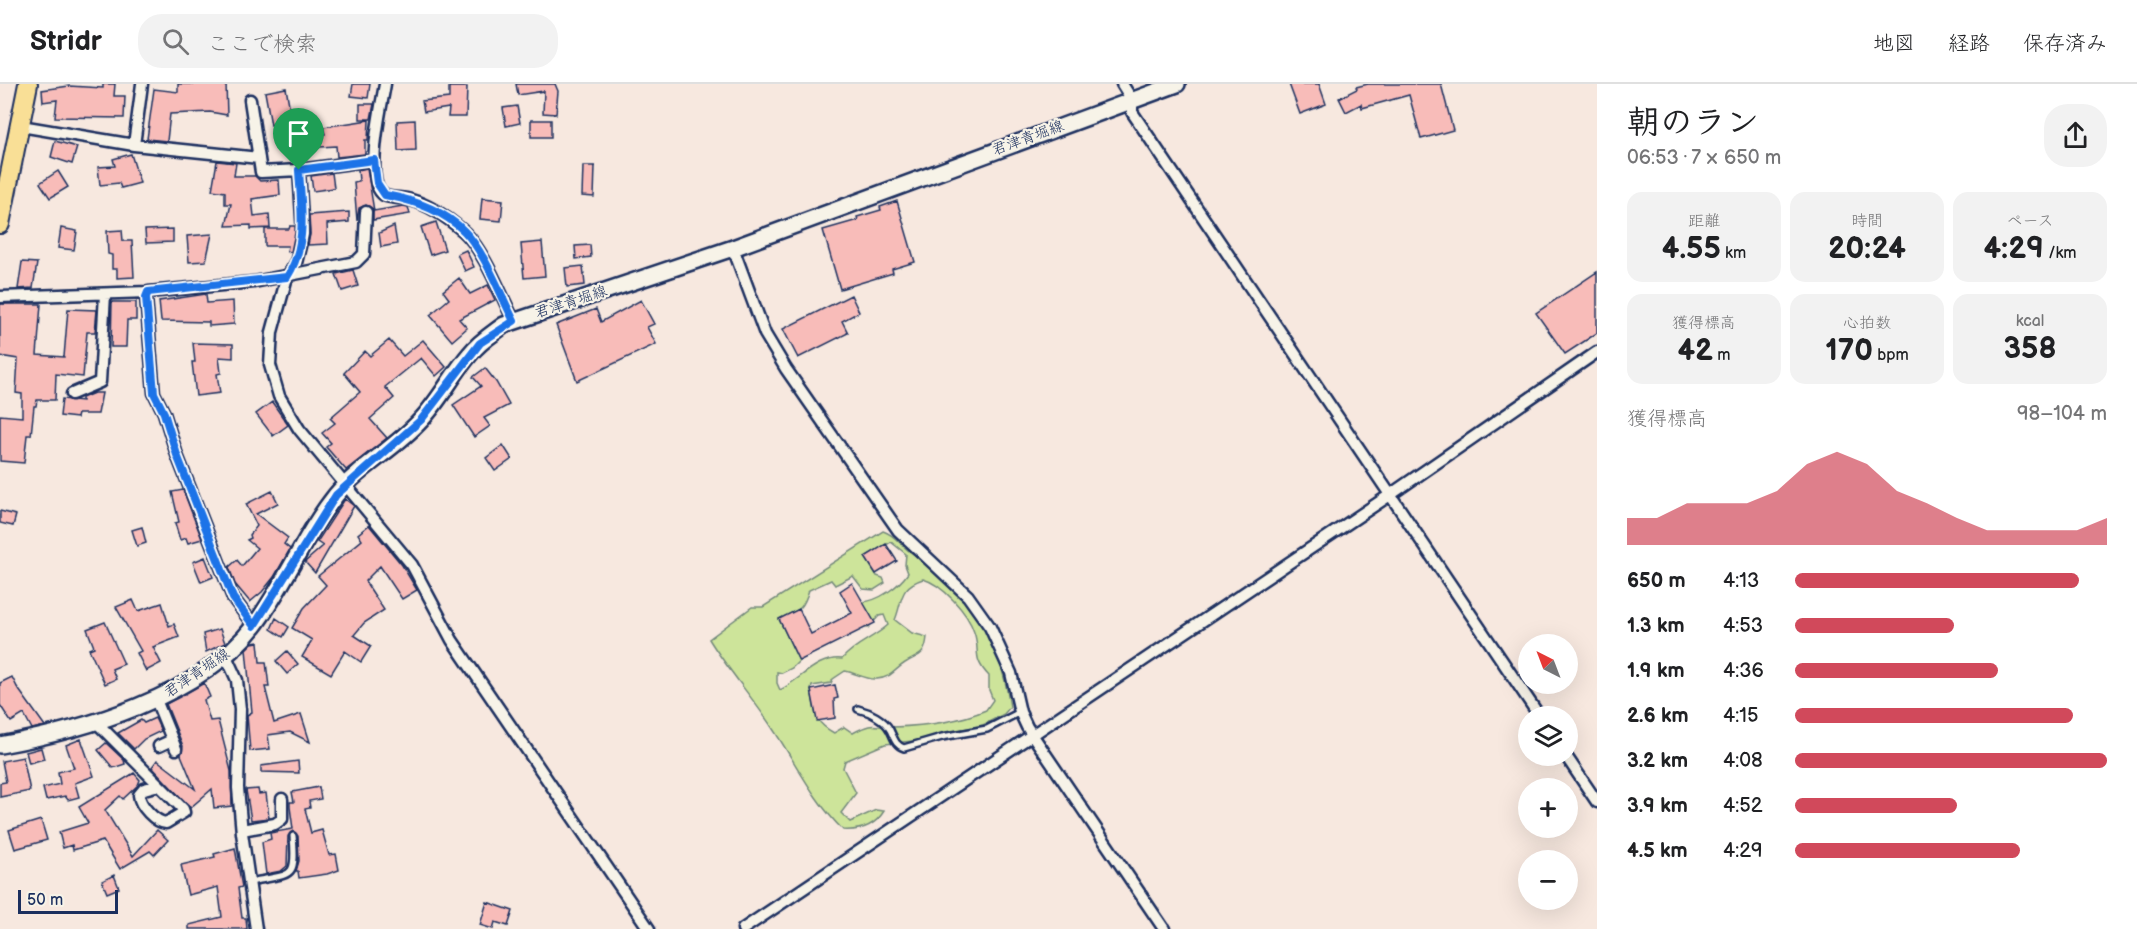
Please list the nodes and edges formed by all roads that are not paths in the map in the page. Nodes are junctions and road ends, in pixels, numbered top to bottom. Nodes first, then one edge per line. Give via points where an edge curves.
1 (27, 84) edge
2 (142, 84) edge
3 (385, 84) edge
4 (1122, 84) edge
5 (1177, 84) edge
6 (250, 100) dead end
7 (1132, 100) junction
8 (21, 126) junction
9 (134, 145) junction
10 (260, 158) junction
11 (374, 160) junction
12 (299, 170) junction
13 (366, 212) dead end
14 (0, 224) edge
15 (733, 248) junction
16 (287, 277) junction
17 (148, 292) junction
18 (105, 294) junction
19 (0, 297) edge
20 (514, 321) junction
21 (1597, 352) edge
22 (72, 394) dead end
23 (346, 485) junction
24 (1390, 495) junction
25 (254, 626) junction
26 (225, 656) junction
27 (156, 700) junction
28 (1533, 706) edge
29 (858, 710) dead end
30 (1020, 712) junction
31 (96, 722) junction
32 (1032, 736) junction
33 (0, 745) edge
34 (159, 746) dead end
35 (1573, 766) edge
36 (159, 785) dead end
37 (282, 798) dead end
38 (1597, 802) edge
39 (242, 830) junction
40 (293, 836) dead end
41 (250, 882) junction
42 (256, 929) edge
43 (649, 929) edge
44 (743, 929) edge
45 (1164, 929) edge

1 - 8 highway
2 - 9 street
3 - 11 street
4 - 7 street
5 - 7 main road, 君津青堀線
6 - 10 street
7 - 15 main road, 君津青堀線
7 - 24 street via 1132,112 1138,122
8 - 9 street
8 - 14 highway
9 - 10 street
10 - 12 street via 261,172
11 - 12 street
11 - 20 street via 377,183 385,195 421,204 464,231
12 - 16 street via 303,234 296,263
13 - 16 street via 361,259
15 - 20 main road, 君津青堀線
15 - 30 street via 765,334 786,369 898,530 968,596 990,627 1011,673
16 - 17 street
16 - 23 street via 272,332 270,365 279,396 299,429
17 - 18 street
17 - 25 street via 154,393 230,589
18 - 19 street
18 - 22 street via 100,382
20 - 23 main road, 君津青堀線 via 480,343 421,420
21 - 24 street
23 - 25 main road, 君津青堀線
23 - 43 street via 412,565 452,640
24 - 28 street
24 - 32 street
25 - 26 main road, 君津青堀線
26 - 27 main road, 君津青堀線
26 - 39 street via 237,680 240,709 238,788
27 - 31 main road, 君津青堀線
27 - 34 street via 174,745
29 - 30 lane via 885,723 904,748 987,729
30 - 32 street
31 - 33 main road, 君津青堀線
31 - 36 street
32 - 44 street
32 - 45 street
35 - 38 street
37 - 39 street via 282,819
39 - 41 street
40 - 41 lane via 293,869
41 - 42 street

